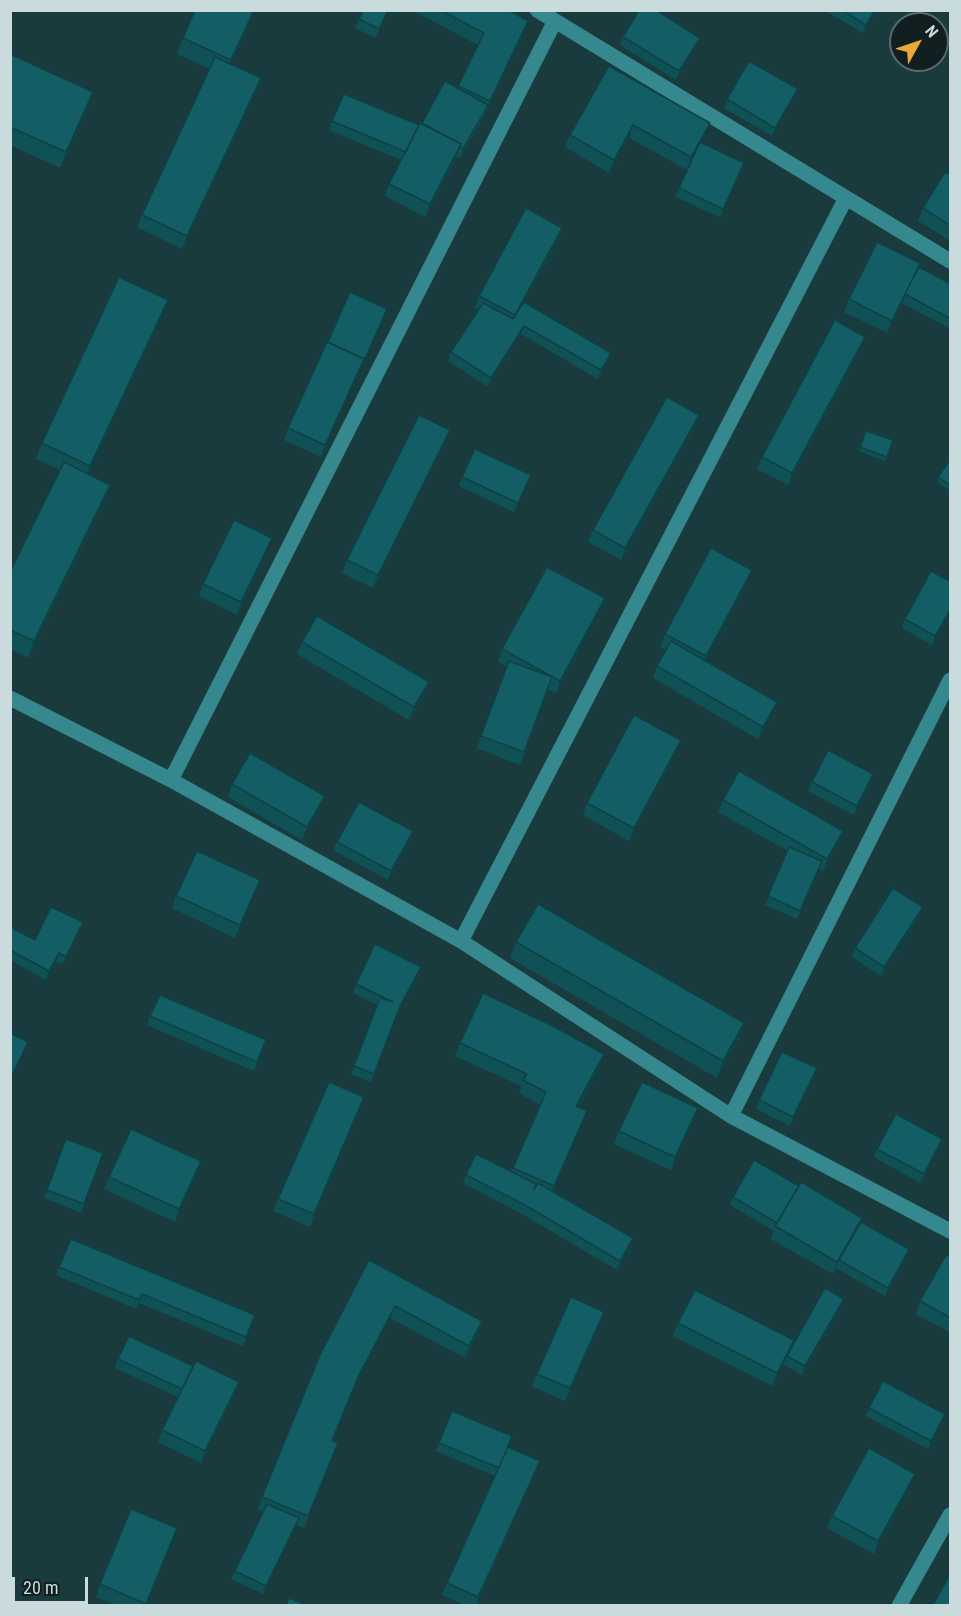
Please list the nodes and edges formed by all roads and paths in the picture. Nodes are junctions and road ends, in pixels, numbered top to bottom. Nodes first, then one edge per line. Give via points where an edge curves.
1 (537, 10) edge
2 (555, 21) junction
3 (846, 198) junction
4 (951, 261) edge
5 (951, 680) edge
6 (10, 698) edge
7 (171, 780) junction
8 (461, 940) junction
9 (731, 1116) junction
10 (951, 1231) edge
11 (951, 1515) edge
12 (899, 1605) edge

1 - 2 street
2 - 3 street
2 - 7 street
3 - 4 street
3 - 8 street
5 - 9 street
6 - 7 street
7 - 8 street
8 - 9 street
9 - 10 street
11 - 12 street

